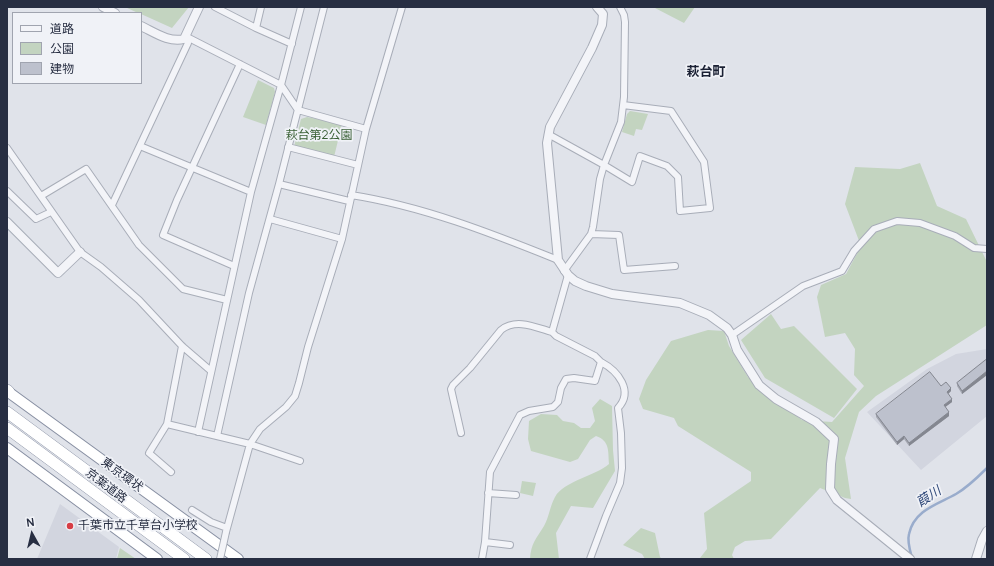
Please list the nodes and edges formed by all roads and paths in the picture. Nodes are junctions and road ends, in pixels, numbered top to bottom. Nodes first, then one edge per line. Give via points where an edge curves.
1 (103, 7) edge
2 (199, 7) edge
3 (215, 7) edge
4 (261, 7) edge
5 (301, 7) edge
6 (324, 7) edge
7 (402, 7) edge
8 (597, 7) edge
9 (620, 7) edge
10 (603, 11) edge
11 (113, 12) edge
12 (142, 26) edge
13 (256, 28) junction
14 (185, 36) junction
15 (292, 44) junction
16 (240, 64) junction
17 (281, 85) junction
18 (623, 105) junction
19 (298, 110) junction
20 (366, 129) junction
21 (548, 134) junction
22 (140, 146) junction
23 (288, 147) junction
24 (7, 148) edge
25 (358, 165) junction
26 (604, 165) junction
27 (192, 167) junction
28 (279, 184) junction
29 (7, 191) edge
30 (251, 192) junction
31 (41, 196) junction
32 (350, 198) junction
33 (112, 205) junction
34 (51, 212) junction
35 (270, 220) junction
36 (7, 222) edge
37 (591, 234) junction
38 (342, 239) junction
39 (987, 249) edge
40 (80, 252) junction
41 (558, 260) junction
42 (234, 266) junction
43 (675, 266) dead end
44 (566, 273) junction
45 (227, 300) junction
46 (552, 332) junction
47 (732, 335) junction
48 (182, 346) junction
49 (601, 362) junction
50 (211, 371) junction
51 (8, 391) edge
52 (7, 412) edge
53 (167, 424) junction
54 (7, 428) edge
55 (198, 432) junction
56 (461, 433) dead end
57 (216, 436) junction
58 (250, 444) junction
59 (7, 448) edge
60 (300, 461) dead end
61 (171, 472) dead end
62 (488, 493) junction
63 (516, 495) dead end
64 (192, 510) dead end
65 (227, 530) junction
66 (987, 531) edge
67 (485, 542) junction
68 (510, 545) dead end
69 (235, 557) edge
70 (157, 559) edge
71 (184, 559) edge
72 (206, 559) edge
73 (220, 559) edge
74 (246, 559) edge
75 (482, 559) edge
76 (590, 559) edge
77 (910, 559) edge
78 (976, 559) edge

1 - 11 street
2 - 14 street
3 - 13 street
4 - 13 street
5 - 15 street
6 - 19 street
7 - 20 street
8 - 10 street
9 - 18 street via 625,22
10 - 21 street via 602,25 595,42
12 - 14 street via 169,40 176,41 184,39
13 - 15 street
14 - 16 street
14 - 22 street via 188,44
15 - 17 street
16 - 17 street
16 - 27 street
17 - 19 street
17 - 30 street
18 - 26 street via 621,122
18 - 26 street via 671,111 704,162 710,208 680,211 678,177 667,166 640,156 632,182
19 - 20 street
19 - 23 street
20 - 25 street
21 - 26 street
21 - 41 street
22 - 27 street
22 - 33 street
23 - 25 street
23 - 28 street
24 - 31 street
25 - 32 street
26 - 37 street
27 - 30 street
27 - 42 street via 163,235
28 - 32 street
28 - 35 street
29 - 34 street via 36,219
30 - 42 street
31 - 33 street via 86,169
31 - 34 street
32 - 38 street
32 - 41 street via 377,199 423,211 499,236
33 - 45 street via 139,245 183,289
34 - 40 street
35 - 38 street
35 - 57 street via 249,293
36 - 40 street via 58,272
37 - 43 street via 619,235 624,270
37 - 44 street
38 - 58 street via 295,396 260,430
39 - 47 street via 974,248 955,236 920,223 897,221 874,229 854,251 842,270 804,286
40 - 48 street via 140,300
41 - 44 street
42 - 45 street
44 - 46 street
44 - 47 street via 575,281 612,294 680,303 709,315 727,328
45 - 50 street
46 - 49 street
46 - 56 street via 519,324 506,326 501,330 451,389
47 - 77 street via 759,385 776,399 816,422 834,439 830,489 837,500
48 - 50 street
48 - 53 street
49 - 62 street via 595,381 566,379 558,402 553,406 520,415 490,472
49 - 76 street via 615,372 625,390 625,396 618,408 622,468 620,483
50 - 55 street
51 - 69 highway, 東京環状
52 - 72 highway, 京葉道路
53 - 55 street
53 - 61 street via 149,453
54 - 71 highway, 京葉道路
55 - 57 street
57 - 58 street
58 - 60 street
58 - 65 street
59 - 70 highway
62 - 63 street
62 - 67 street
64 - 65 street
65 - 73 street, bridge
66 - 78 street
67 - 68 street
67 - 75 street
69 - 74 street

